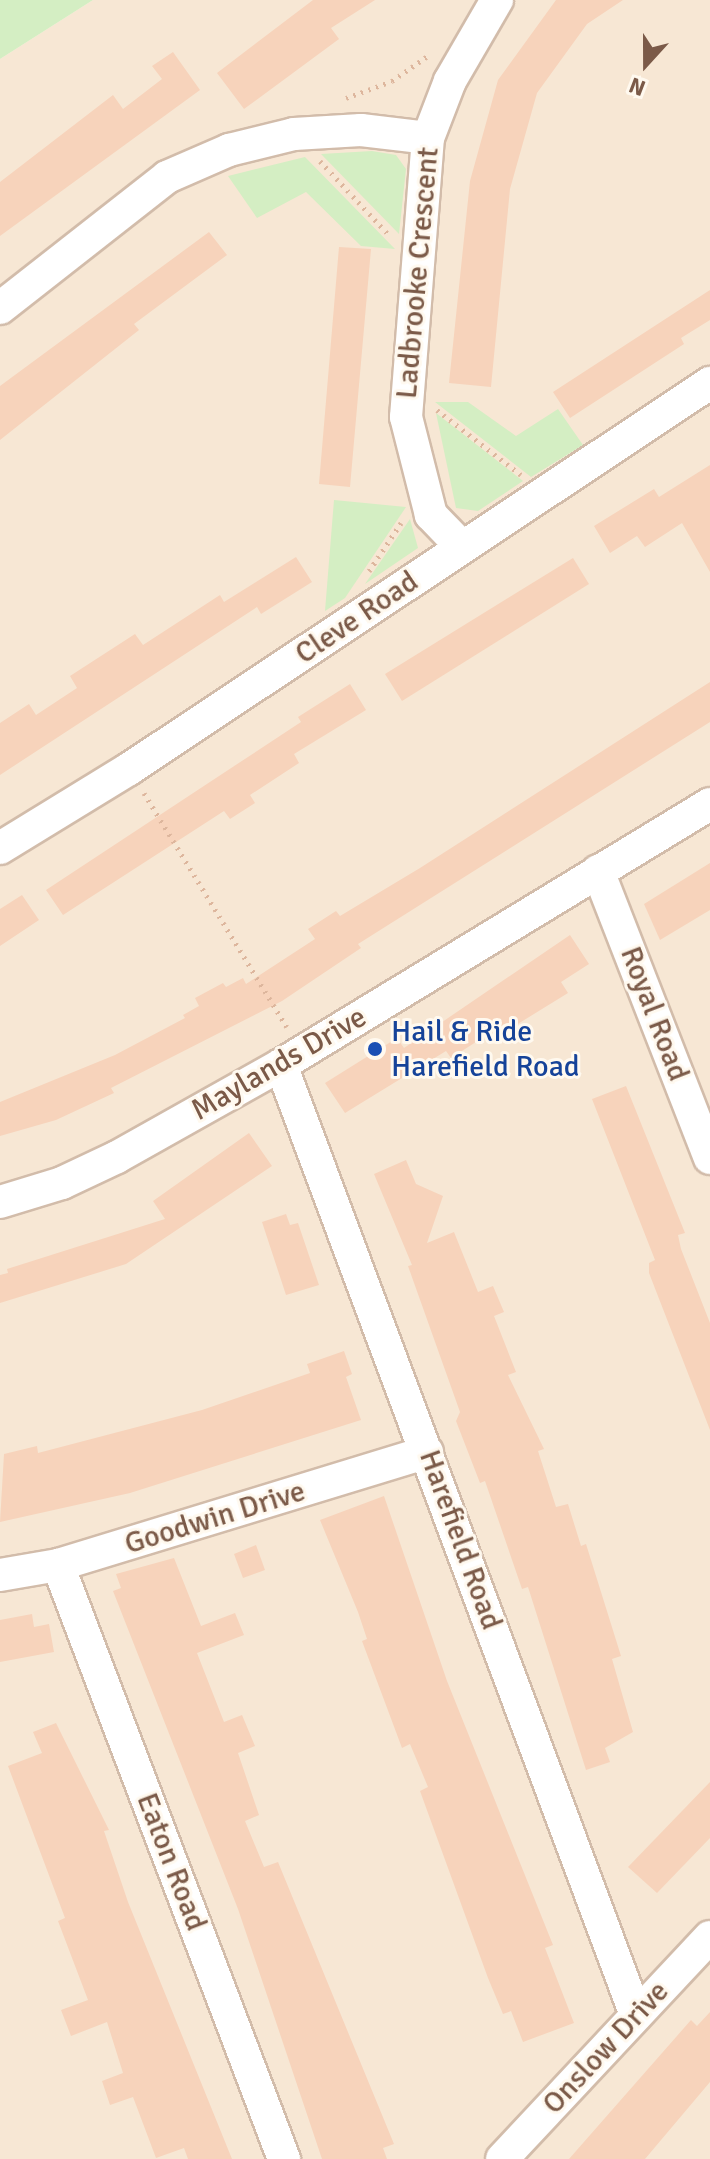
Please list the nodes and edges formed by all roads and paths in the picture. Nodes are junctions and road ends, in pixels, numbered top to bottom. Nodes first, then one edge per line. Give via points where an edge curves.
1 (497, 0) edge
2 (435, 49) dead end
3 (333, 103) dead end
4 (294, 134) junction
5 (428, 138) junction
6 (418, 265) junction
7 (0, 308) edge
8 (710, 383) edge
9 (408, 387) junction
10 (424, 489) junction
11 (544, 493) junction
12 (462, 547) junction
13 (366, 575) dead end
14 (129, 769) junction
15 (710, 804) edge
16 (0, 848) edge
17 (598, 871) junction
18 (292, 1059) junction
19 (710, 1158) edge
20 (0, 1202) edge
21 (427, 1452) junction
22 (58, 1565) junction
23 (0, 1575) edge
24 (710, 1937) edge
25 (636, 2015) junction
26 (284, 2159) edge
27 (502, 2159) edge

1 - 5 street, Ladbrooke Crescent via 450,81
2 - 3 path via 392,81
4 - 5 street via 361,130
4 - 6 path
4 - 7 street via 229,150 167,177
5 - 6 street, Ladbrooke Crescent
6 - 9 street, Ladbrooke Crescent
8 - 11 street, Cleve Road
9 - 10 street, Ladbrooke Crescent via 406,417
9 - 11 path
10 - 12 street, Ladbrooke Crescent via 431,515
10 - 13 path
11 - 12 street, Cleve Road
12 - 14 street, Cleve Road
14 - 16 street, Cleve Road
14 - 18 path
15 - 17 street, Maylands Drive
17 - 18 street, Maylands Drive
17 - 19 street, Royal Road
18 - 20 street, Maylands Drive via 117,1157 62,1183
18 - 21 street, Harefield Road
21 - 22 street, Goodwin Drive
21 - 25 street, Harefield Road
22 - 23 street, Goodwin Drive
22 - 26 street, Eaton Road
24 - 25 street, Onslow Drive
25 - 27 street, Onslow Drive

